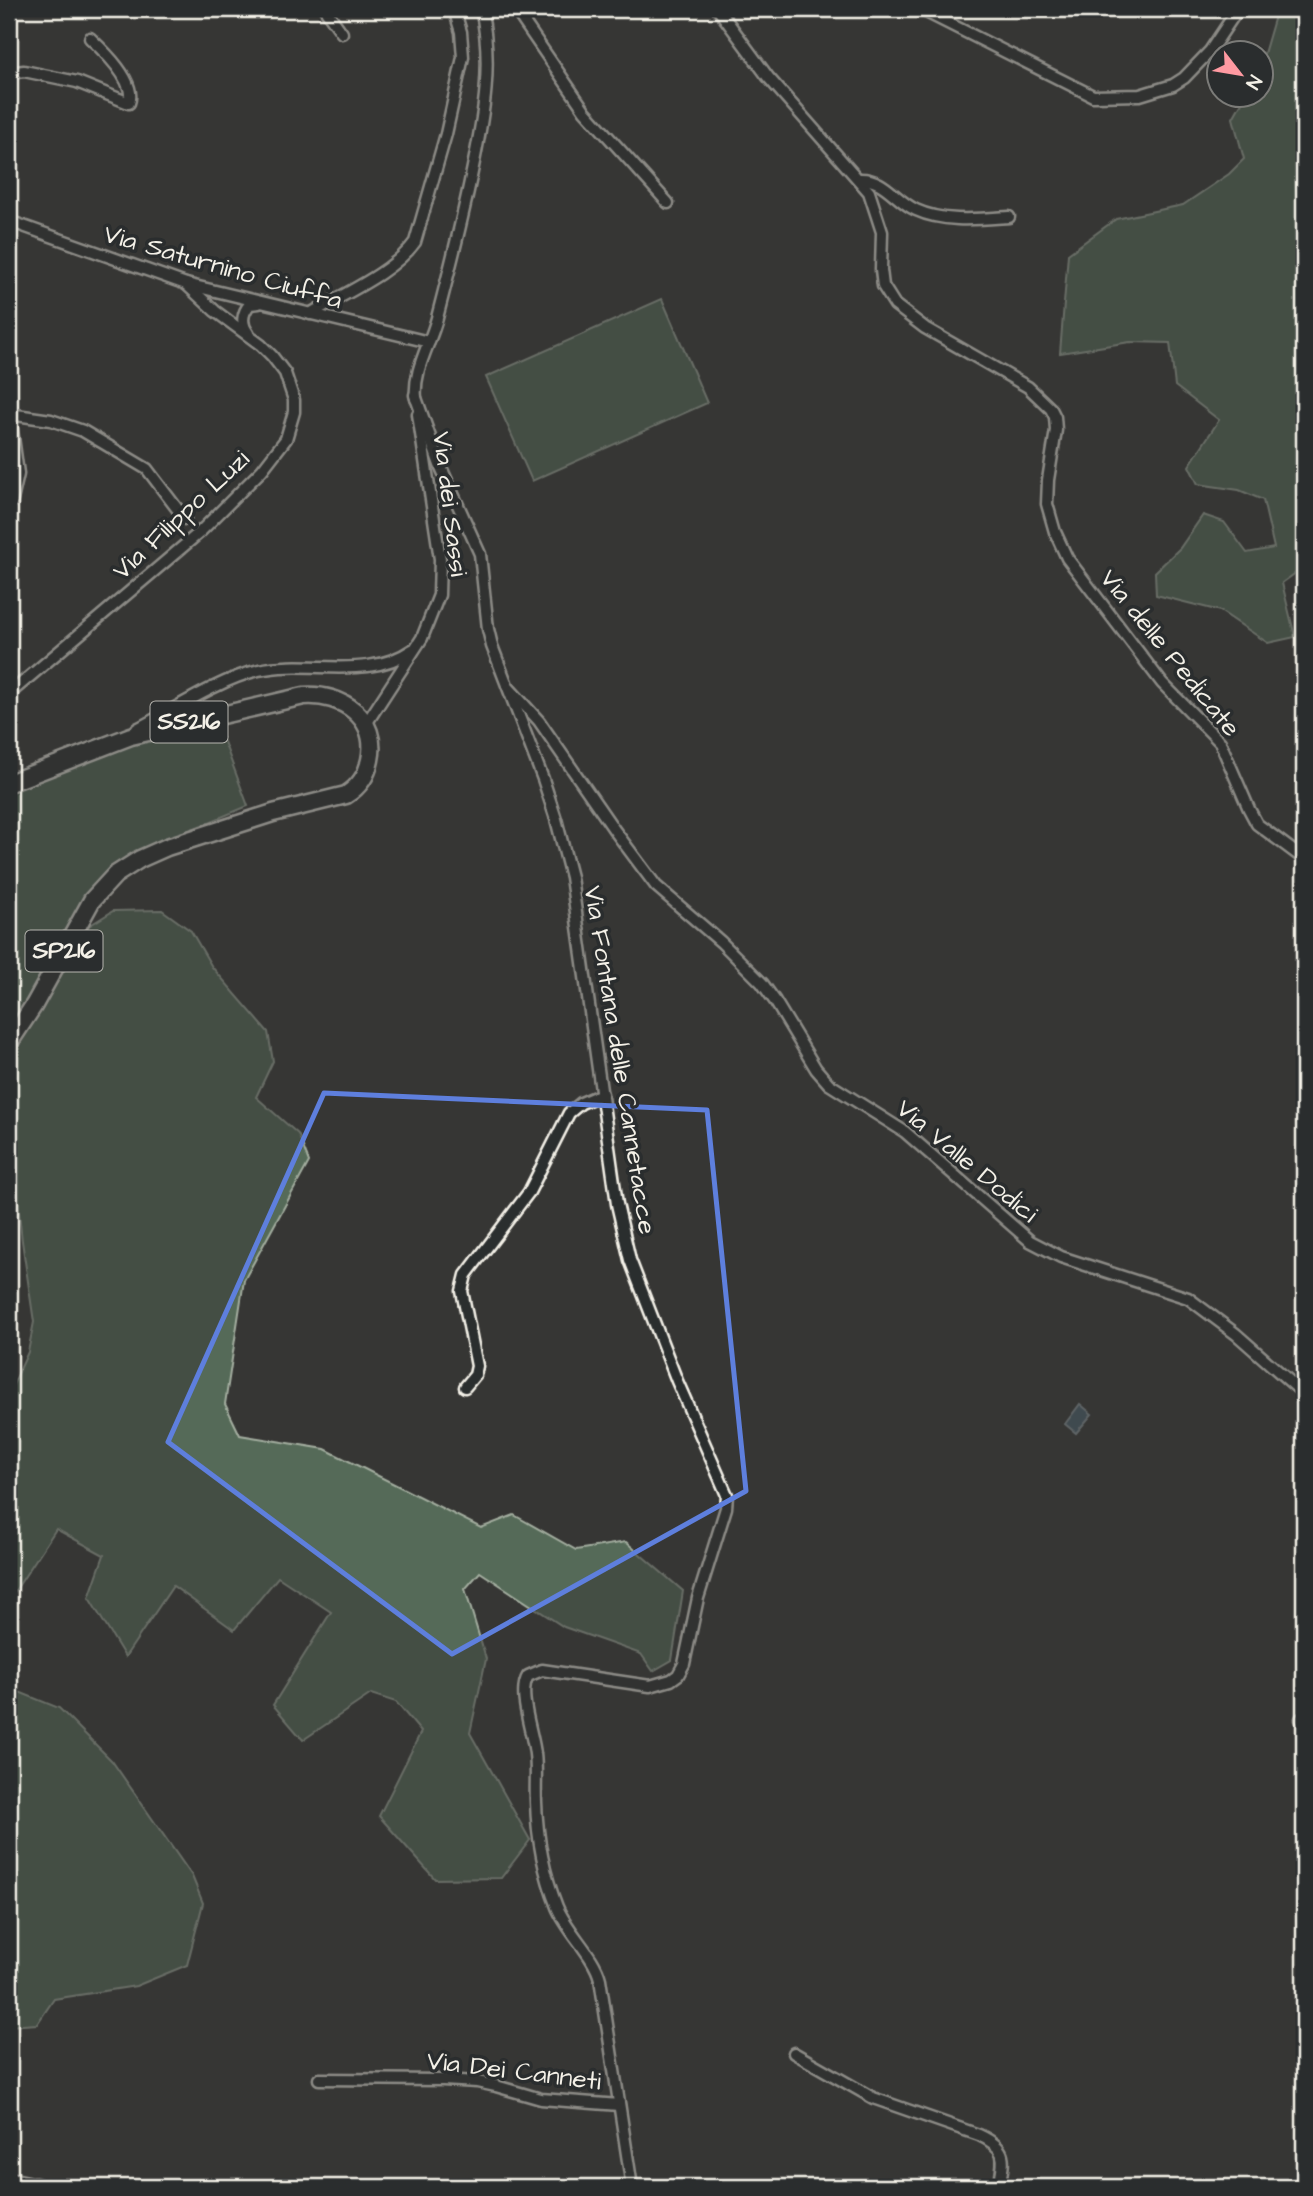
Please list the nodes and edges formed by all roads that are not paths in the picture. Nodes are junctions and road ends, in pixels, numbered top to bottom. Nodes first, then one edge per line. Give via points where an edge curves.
1 (326, 9) edge
2 (454, 9) edge
3 (481, 9) edge
4 (515, 9) edge
5 (718, 9) edge
6 (920, 9) edge
7 (1238, 9) edge
8 (342, 33) dead end
9 (90, 38) dead end
10 (9, 73) edge
11 (859, 179) junction
12 (668, 203) dead end
13 (1009, 217) dead end
14 (9, 221) edge
15 (186, 284) junction
16 (262, 303) junction
17 (310, 314) junction
18 (250, 336) junction
19 (429, 342) junction
20 (415, 395) junction
21 (9, 414) edge
22 (9, 430) edge
23 (9, 500) edge
24 (185, 519) dead end
25 (418, 645) junction
26 (507, 686) junction
27 (9, 694) edge
28 (366, 724) junction
29 (117, 740) junction
30 (9, 783) edge
31 (1304, 859) edge
32 (9, 1043) edge
33 (602, 1094) junction
34 (465, 1387) dead end
35 (1304, 1394) edge
36 (794, 2053) dead end
37 (319, 2079) dead end
38 (620, 2105) junction
39 (9, 2181) edge
40 (37, 2187) edge
41 (632, 2187) edge
42 (999, 2187) edge

1 - 8 street
2 - 17 street via 463,57 415,242 386,269
3 - 19 street via 486,29 485,108 461,226
4 - 12 street via 585,111
5 - 11 street, Via delle Pedicate via 806,123
6 - 7 street via 1093,96 1140,96 1173,85 1210,51
9 - 10 street via 123,76 131,95 129,103 77,82 24,71
11 - 13 street via 879,182 905,203 929,214
11 - 31 street, Via delle Pedicate via 879,221 881,274 888,296 919,324 1028,387 1048,405 1056,430 1048,505 1067,558 1162,683 1220,741 1257,824
14 - 15 street, Via Saturnino Ciuffa
15 - 16 street, Via Saturnino Ciuffa
15 - 18 street, Via Filippo Luzi
16 - 17 street, Via Saturnino Ciuffa
16 - 18 street via 250,304 245,311 243,320
17 - 19 street, Via Saturnino Ciuffa
18 - 27 street, Via Filippo Luzi via 272,356 292,390 294,411 280,449 200,533
19 - 20 street
20 - 25 street, Via dei Sassi via 441,569 435,611
20 - 26 street, Via Fontana delle Cannetacce via 480,554 488,629
21 - 24 street via 83,430 147,469
22 - 23 main road via 15,474
25 - 28 street, Via dei Sassi
25 - 29 street via 376,666 288,666 256,671
26 - 33 street, Via Fontana delle Cannetacce via 543,779 567,859
26 - 35 street, Via Valle Dodici via 539,721 656,886 721,942 767,990 829,1084 905,1132 1037,1246 1188,1298
28 - 29 main road, SS216 via 355,710 316,695
28 - 32 main road, SP216 via 370,761 365,775 349,793 180,843 148,855 106,883
29 - 30 main road, SS216
33 - 34 street via 569,1113 529,1192 466,1275 462,1291 477,1366
33 - 38 street, Via Fontana delle Cannetacce via 625,1243 677,1381 727,1495 678,1675 650,1686 542,1670 532,1672 524,1682 545,1870 564,1923 599,1974
36 - 42 street via 873,2098 992,2142 1003,2156
37 - 38 street, Via Dei Canneti via 466,2081 541,2099
38 - 41 street, Via Fontana delle Cannetacce
39 - 40 main road

